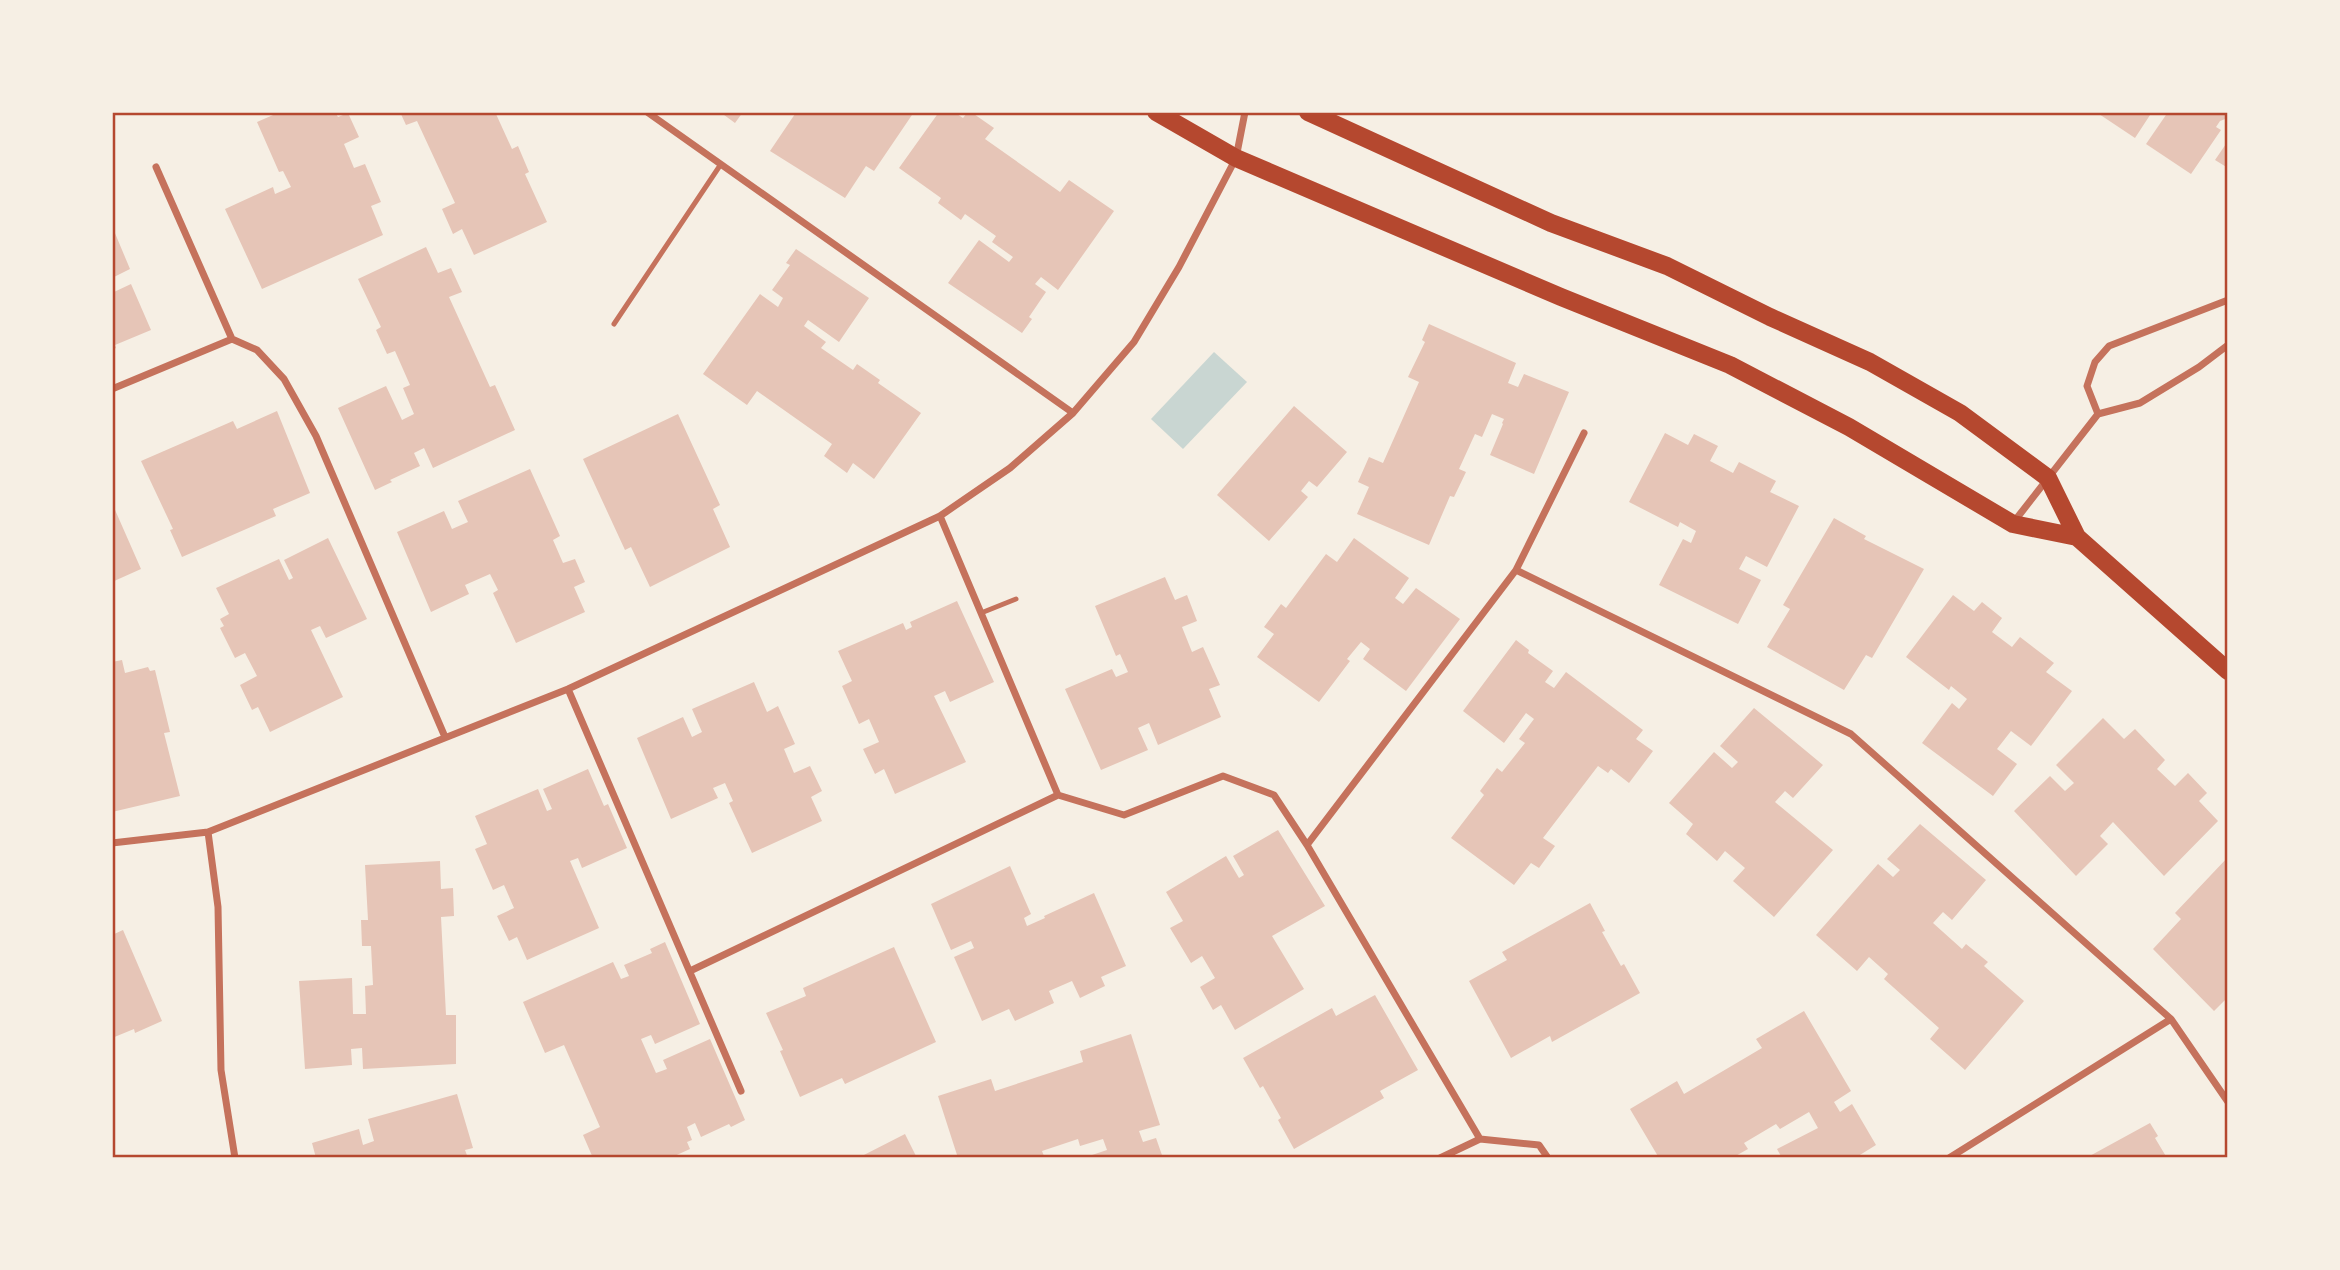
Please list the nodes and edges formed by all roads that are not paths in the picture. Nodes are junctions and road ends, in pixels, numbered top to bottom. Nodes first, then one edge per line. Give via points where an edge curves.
1 (647, 112) edge
2 (1156, 112) edge
3 (1245, 112) edge
4 (1308, 112) edge
5 (1236, 158) junction
6 (721, 164) junction
7 (156, 167) dead end
8 (2228, 300) edge
9 (614, 324) dead end
10 (232, 338) junction
11 (2228, 345) edge
12 (112, 388) edge
13 (1073, 413) junction
14 (2098, 414) junction
15 (1584, 433) dead end
16 (2048, 478) junction
17 (940, 516) junction
18 (2013, 524) junction
19 (2077, 537) junction
20 (1516, 570) junction
21 (1016, 599) dead end
22 (981, 613) junction
23 (2228, 671) edge
24 (568, 689) junction
25 (445, 737) junction
26 (1058, 795) junction
27 (208, 832) junction
28 (112, 843) edge
29 (1307, 845) junction
30 (690, 971) junction
31 (2171, 1019) junction
32 (741, 1091) dead end
33 (2228, 1102) edge
34 (1480, 1139) junction
35 (235, 1158) edge
36 (1440, 1158) edge
37 (1548, 1158) edge
38 (1950, 1158) edge

1 - 6 street
2 - 5 main road
3 - 5 street
4 - 16 main road via 1551,223 1667,266 1870,362 1960,413
5 - 13 street via 1135,342
5 - 18 main road via 1730,365 1849,427
6 - 9 lane
6 - 13 street
7 - 10 street
8 - 14 street via 2109,346 2095,362 2087,386
10 - 12 street
10 - 25 street via 257,350 284,379 316,436
11 - 14 street via 2140,403
13 - 17 street via 1010,468
14 - 16 street
15 - 20 street
16 - 18 street
16 - 19 main road
17 - 22 street
17 - 24 street
18 - 19 main road
19 - 23 main road
20 - 29 street
20 - 31 street via 1851,734
21 - 22 lane
22 - 26 street
24 - 25 street
24 - 30 street
25 - 27 street
26 - 29 street via 1124,815 1223,776 1274,795
26 - 30 street
27 - 28 street
27 - 35 street via 218,907 221,1070
29 - 34 street
30 - 32 street
31 - 33 street
31 - 38 street
34 - 36 street
34 - 37 street via 1539,1145

